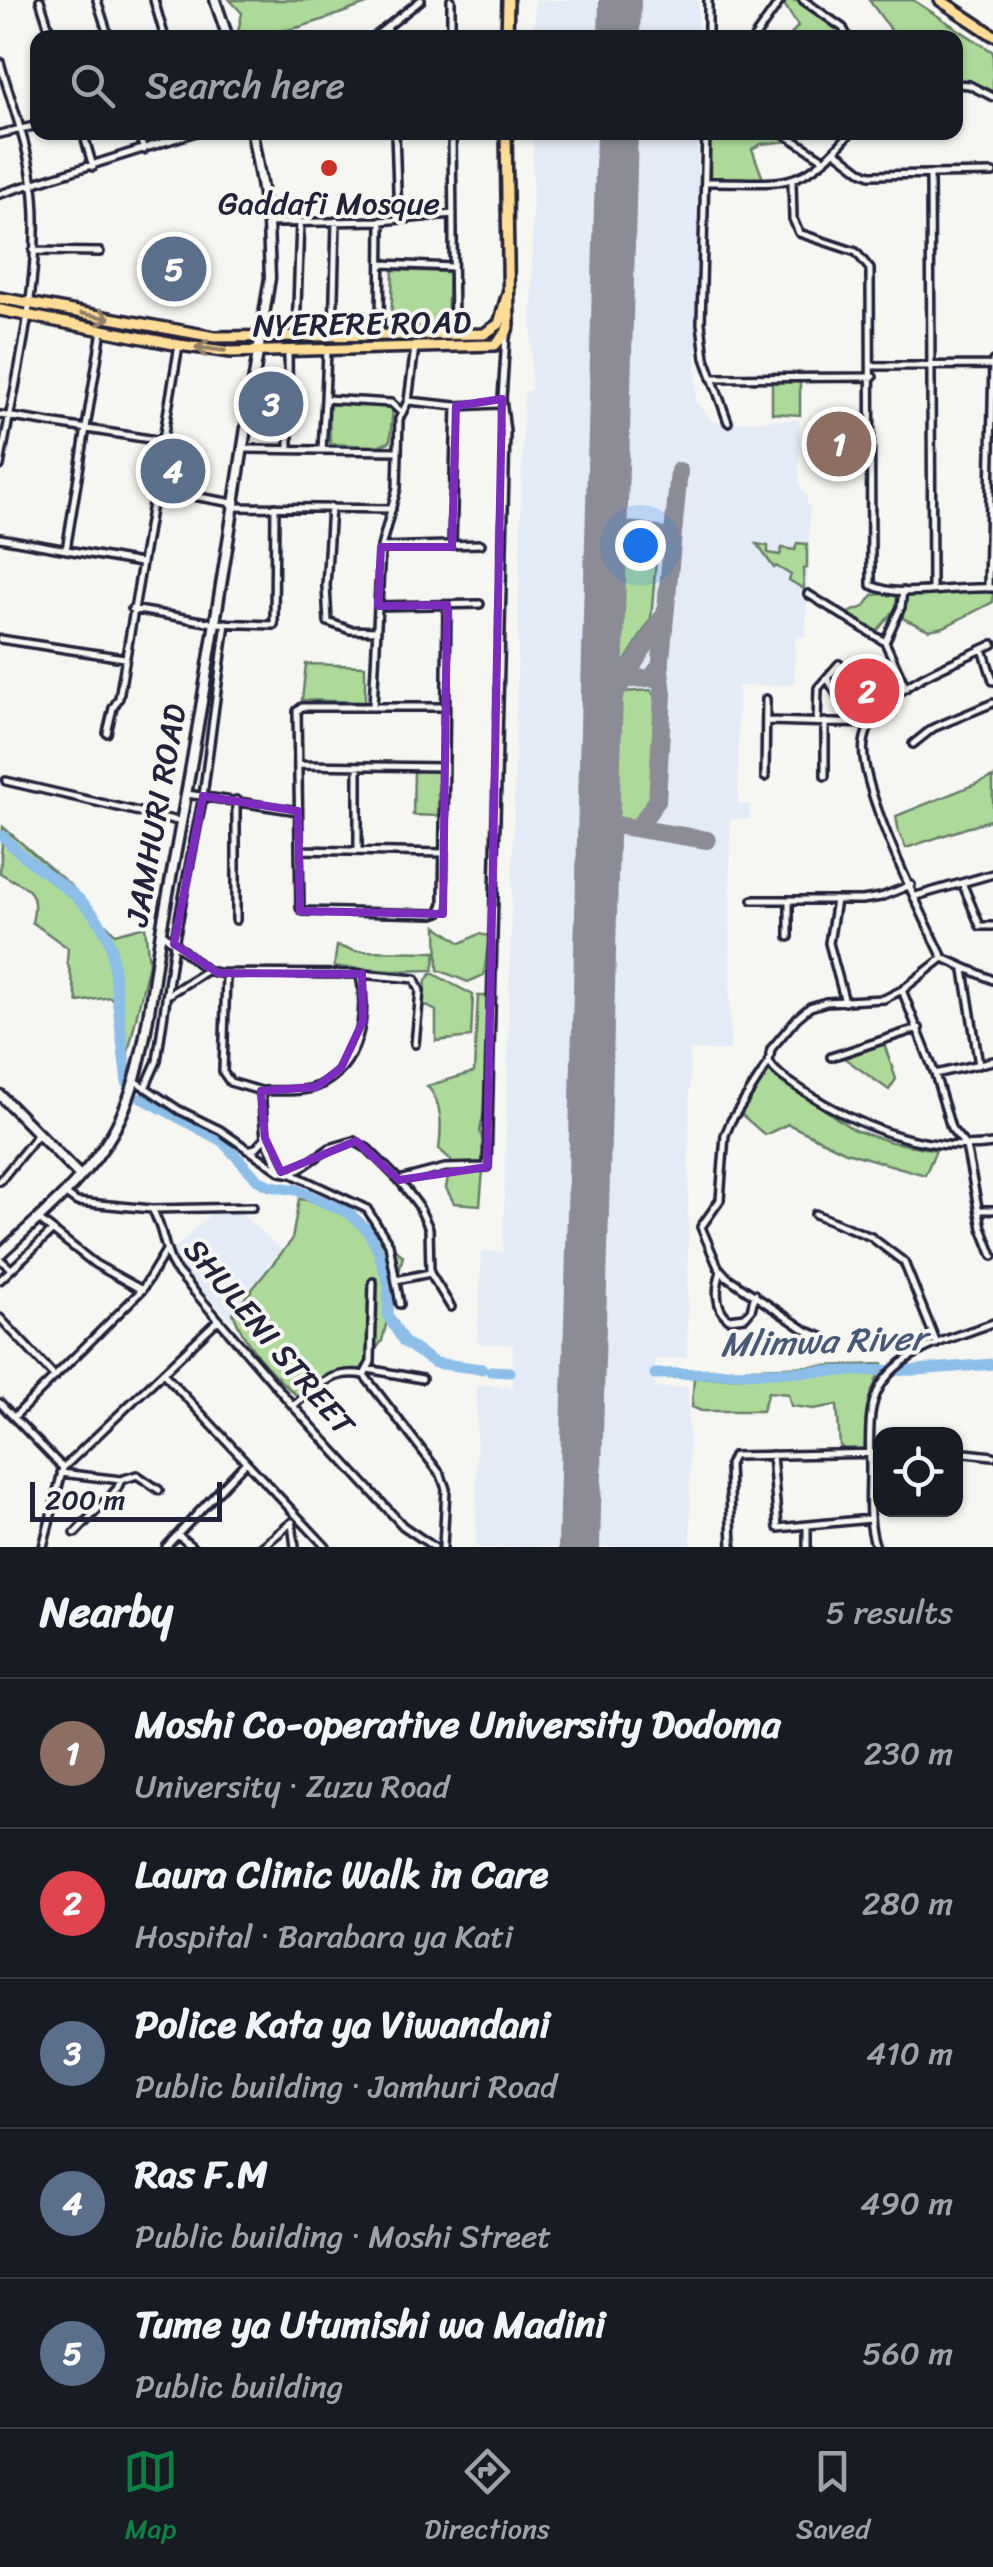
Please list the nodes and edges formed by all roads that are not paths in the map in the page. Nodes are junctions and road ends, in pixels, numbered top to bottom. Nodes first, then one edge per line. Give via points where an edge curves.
1 (40, 0) edge
2 (97, 0) edge
3 (154, 0) edge
4 (216, 0) edge
5 (420, 0) edge
6 (451, 0) edge
7 (508, 0) edge
8 (708, 0) edge
9 (781, 0) edge
10 (803, 0) edge
11 (940, 0) edge
12 (387, 27) junction
13 (49, 30) edge
14 (106, 30) edge
15 (163, 30) edge
16 (225, 30) edge
17 (383, 30) edge
18 (388, 30) edge
19 (451, 30) edge
20 (507, 30) edge
21 (708, 30) edge
22 (760, 30) edge
23 (845, 30) edge
24 (993, 35) edge
25 (0, 62) edge
26 (963, 85) edge
27 (993, 98) edge
28 (30, 127) edge
29 (19, 129) junction
30 (0, 134) edge
31 (85, 140) edge
32 (141, 140) edge
33 (173, 140) edge
34 (253, 140) edge
35 (395, 140) edge
36 (452, 140) edge
37 (506, 140) edge
38 (706, 140) edge
39 (793, 140) edge
40 (844, 140) edge
41 (144, 150) junction
42 (836, 151) junction
43 (826, 161) junction
44 (93, 166) junction
45 (993, 173) edge
46 (930, 174) junction
47 (32, 182) junction
48 (706, 182) junction
49 (792, 182) junction
50 (0, 194) edge
51 (453, 214) junction
52 (398, 219) junction
53 (381, 220) junction
54 (336, 221) junction
55 (300, 222) junction
56 (268, 223) junction
57 (33, 251) junction
58 (100, 252) dead end
59 (380, 264) junction
60 (453, 267) junction
61 (508, 294) junction
62 (0, 298) edge
63 (27, 309) junction
64 (0, 310) edge
65 (102, 330) junction
66 (506, 333) junction
67 (333, 334) junction
68 (380, 334) junction
69 (454, 334) junction
70 (296, 336) junction
71 (260, 338) junction
72 (178, 345) junction
73 (415, 347) junction
74 (328, 348) junction
75 (288, 351) junction
76 (258, 352) junction
77 (993, 363) edge
78 (930, 365) junction
79 (873, 366) junction
80 (873, 377) junction
81 (711, 378) junction
82 (325, 399) junction
83 (502, 399) junction
84 (408, 401) junction
85 (456, 406) junction
86 (401, 412) junction
87 (0, 415) edge
88 (8, 416) junction
89 (728, 422) dead end
90 (86, 429) junction
91 (162, 441) junction
92 (241, 448) junction
93 (289, 450) junction
94 (322, 450) junction
95 (398, 451) junction
96 (0, 466) edge
97 (153, 489) junction
98 (233, 505) junction
99 (331, 506) junction
100 (275, 508) junction
101 (392, 509) junction
102 (0, 538) edge
103 (452, 544) junction
104 (481, 544) dead end
105 (381, 546) junction
106 (66, 550) junction
107 (140, 563) junction
108 (991, 588) edge
109 (932, 589) junction
110 (903, 591) junction
111 (808, 594) dead end
112 (480, 604) dead end
113 (378, 606) junction
114 (448, 606) junction
115 (132, 608) junction
116 (213, 623) junction
117 (226, 623) junction
118 (377, 631) junction
119 (0, 639) edge
120 (885, 642) junction
121 (993, 644) edge
122 (983, 649) junction
123 (124, 658) junction
124 (839, 664) dead end
125 (826, 678) junction
126 (993, 681) edge
127 (906, 688) junction
128 (766, 698) dead end
129 (993, 702) edge
130 (372, 707) junction
131 (445, 707) junction
132 (766, 721) junction
133 (821, 722) junction
134 (854, 723) junction
135 (870, 724) junction
136 (107, 733) dead end
137 (913, 744) dead end
138 (296, 764) junction
139 (358, 766) junction
140 (444, 767) junction
141 (824, 776) dead end
142 (766, 777) dead end
143 (6, 782) dead end
144 (187, 794) junction
145 (203, 796) junction
146 (236, 800) junction
147 (298, 811) junction
148 (182, 822) junction
149 (298, 850) junction
150 (358, 851) junction
151 (444, 853) junction
152 (993, 874) edge
153 (911, 884) junction
154 (963, 885) junction
155 (916, 896) junction
156 (753, 900) dead end
157 (789, 900) junction
158 (836, 900) junction
159 (236, 920) dead end
160 (993, 926) edge
161 (161, 932) junction
162 (788, 937) dead end
163 (174, 944) junction
164 (943, 958) junction
165 (206, 970) junction
166 (964, 970) junction
167 (226, 974) junction
168 (360, 974) junction
169 (993, 980) edge
170 (902, 990) junction
171 (166, 996) junction
172 (845, 1002) junction
173 (918, 1028) junction
174 (415, 1044) dead end
175 (830, 1057) dead end
176 (769, 1062) junction
177 (993, 1062) edge
178 (979, 1066) junction
179 (936, 1074) junction
180 (134, 1080) junction
181 (146, 1088) junction
182 (262, 1090) junction
183 (1, 1098) edge
184 (39, 1133) junction
185 (264, 1138) junction
186 (993, 1144) edge
187 (966, 1146) junction
188 (248, 1150) junction
189 (281, 1172) junction
190 (292, 1174) junction
191 (80, 1176) junction
192 (399, 1180) junction
193 (0, 1182) edge
194 (64, 1193) junction
195 (152, 1208) junction
196 (253, 1208) dead end
197 (979, 1210) junction
198 (993, 1210) edge
199 (814, 1214) dead end
200 (37, 1219) junction
201 (52, 1231) junction
202 (165, 1252) junction
203 (0, 1256) edge
204 (993, 1256) edge
205 (12, 1269) junction
206 (721, 1272) junction
207 (430, 1273) junction
208 (0, 1280) edge
209 (396, 1280) junction
210 (373, 1282) dead end
211 (142, 1290) junction
212 (756, 1294) junction
213 (400, 1304) dead end
214 (450, 1307) dead end
215 (0, 1318) edge
216 (218, 1320) junction
217 (993, 1323) edge
218 (823, 1337) dead end
219 (938, 1344) junction
220 (366, 1372) junction
221 (164, 1373) junction
222 (55, 1376) junction
223 (422, 1379) dead end
224 (0, 1403) edge
225 (293, 1406) junction
226 (14, 1417) junction
227 (963, 1453) edge
228 (870, 1454) junction
229 (772, 1455) junction
230 (993, 1456) edge
231 (246, 1462) junction
232 (62, 1471) junction
233 (120, 1480) junction
234 (159, 1490) dead end
235 (292, 1518) junction
236 (870, 1519) junction
237 (807, 1526) junction
238 (76, 1534) dead end
239 (178, 1534) junction
240 (43, 1547) edge
241 (166, 1547) edge
242 (192, 1547) edge
243 (262, 1547) edge
244 (295, 1547) edge
245 (326, 1547) edge
246 (434, 1547) edge
247 (443, 1547) edge
248 (732, 1547) edge
249 (806, 1547) edge
250 (876, 1547) edge

1 - 13 street
2 - 14 street
3 - 15 street
4 - 16 main road
5 - 12 street
6 - 19 street
7 - 20 highway
8 - 21 street
9 - 22 street
10 - 23 street
11 - 24 highway
12 - 17 street
12 - 18 street
25 - 29 street
26 - 27 street
28 - 29 street
29 - 30 street
29 - 47 street
31 - 44 street
32 - 41 street
33 - 41 street
34 - 56 main road, JAMHURI ROAD
35 - 52 street
36 - 51 street
37 - 61 highway
38 - 48 street
39 - 43 street
40 - 42 street
41 - 44 street
42 - 43 street
42 - 46 street via 870,175
43 - 49 street
44 - 47 street
45 - 46 street
46 - 78 street
47 - 50 street
47 - 57 street
48 - 49 street
48 - 81 street via 702,324
49 - 79 street via 799,233 856,252 870,269
51 - 52 street
51 - 60 street
52 - 53 street
53 - 54 street
53 - 59 street
54 - 55 street
54 - 67 street
55 - 56 street
55 - 70 street
56 - 71 main road, JAMHURI ROAD via 270,278
57 - 58 street
57 - 63 street
59 - 60 street
59 - 68 street
60 - 69 street
61 - 66 highway, NYERERE ROAD
61 - 69 highway, NYERERE ROAD via 495,328
62 - 63 highway, NYERERE ROAD
63 - 64 highway, NYERERE ROAD
63 - 65 highway, NYERERE ROAD
63 -> 71 highway, NYERERE ROAD
63 - 88 street
65 - 72 highway, NYERERE ROAD
65 - 90 street
66 - 73 highway, NYERERE ROAD via 489,347
66 - 83 street
67 - 68 highway, NYERERE ROAD
67 - 70 highway, NYERERE ROAD
68 - 69 highway, NYERERE ROAD
70 - 71 highway, NYERERE ROAD
71 - 76 main road, JAMHURI ROAD
76 -> 72 highway, NYERERE ROAD
72 - 91 street
73 - 74 highway, NYERERE ROAD
73 - 84 street
74 - 75 highway, NYERERE ROAD
74 - 82 street
75 - 76 highway, NYERERE ROAD
75 - 93 street
76 - 92 main road, JAMHURI ROAD
77 - 78 street
77 - 108 street
78 - 79 street
78 - 109 street
79 - 80 street
80 - 81 street
80 - 110 street via 871,585
81 - 89 street
82 - 86 street via 391,404
82 - 94 street
83 - 85 street via 490,406
83 - 192 street via 487,1168 445,1168
84 - 85 street
84 - 86 street
85 - 103 street
86 - 95 street
87 - 88 street
88 - 90 street
88 - 96 street
90 - 91 street
90 - 106 street
91 - 97 street
92 - 93 street
92 - 98 main road, JAMHURI ROAD
93 - 94 street
94 - 95 street
95 - 101 street
97 - 98 street
97 - 107 street
98 - 100 street
98 - 116 main road, JAMHURI ROAD
99 - 100 street
99 - 101 street
99 - 118 street via 328,622
100 - 117 street via 274,625
101 - 105 street
102 - 106 street
103 - 104 street
103 - 105 street
105 - 113 street
106 - 107 street
107 - 115 street
108 - 109 street
109 - 110 street
110 - 120 street
111 - 120 street
112 - 114 street
113 - 114 street
113 - 118 street
114 - 131 street
115 - 116 street
115 - 123 street
116 - 117 street
116 - 144 main road, JAMHURI ROAD
117 - 145 street
118 - 130 street
119 - 123 street
120 - 127 street
121 - 122 street
122 - 126 street
122 - 127 street
123 - 136 street
124 - 125 street
125 - 133 street via 818,688
125 - 134 street
127 - 135 street
128 - 132 street
129 - 137 street
130 - 131 street
130 - 138 street via 302,707
131 - 140 street
132 - 133 street
132 - 142 street
133 - 134 street
133 - 141 street
134 - 135 street
135 - 153 street via 864,744 869,790
138 - 139 street
138 - 147 street
139 - 140 street
139 - 150 street
140 - 151 street
143 - 148 street
144 - 145 street
144 - 148 main road, JAMHURI ROAD
145 - 146 street
145 - 163 street
146 - 147 street
146 - 159 street
147 - 149 street
148 - 161 main road, JAMHURI ROAD
149 - 150 street
149 - 151 street via 303,911 434,914 443,904
150 - 151 street
152 - 154 street
153 - 155 street
153 - 158 street via 880,897
154 - 155 street
154 - 160 street via 980,926
155 - 164 street
156 - 157 street
157 - 158 street
157 - 162 street
158 - 172 street via 829,943
161 - 163 street
161 - 180 main road, JAMHURI ROAD
163 - 165 street
163 - 171 street
164 - 166 street
164 - 170 street
165 - 167 street
165 - 171 street
166 - 169 street
166 - 178 street
167 - 168 street
167 - 182 street via 223,1072 230,1082
168 - 174 street via 418,981
168 - 182 street via 364,1021 341,1068 316,1087
170 - 172 street via 884,999
170 - 173 street
171 - 181 street
172 - 176 street via 810,1007 771,1048
173 - 175 street
173 - 179 street
176 - 187 street via 853,1120 914,1140
176 - 206 street via 725,1135 720,1200 701,1227
177 - 178 street
178 - 179 street
179 - 187 street via 951,1128
180 - 181 street
180 - 191 main road, JAMHURI ROAD via 114,1131
181 - 188 street
182 - 185 street
183 - 184 main road
184 - 191 main road
184 - 193 street
185 - 188 street
185 - 189 street
186 - 187 street
187 - 197 street
188 - 189 street
189 - 190 street
190 - 192 street via 330,1148 354,1141
190 - 209 street via 367,1209 389,1244
191 - 194 main road, JAMHURI ROAD
192 - 207 street via 429,1228
194 - 195 street via 77,1202
194 - 200 main road, JAMHURI ROAD
195 - 196 street
195 - 202 street, SHULENI STREET
197 - 198 street
197 - 204 street
199 - 219 street via 871,1237 904,1262
200 - 201 street
200 - 203 main road, JAMHURI ROAD
201 - 205 street
201 - 211 street
202 - 211 street
202 - 216 street, SHULENI STREET
203 - 205 street
205 - 208 street
206 - 212 street
206 - 212 street via 718,1303 729,1319 745,1318
207 - 209 street
207 - 214 street
209 - 213 street
210 - 220 street
211 - 222 street
212 - 218 street
215 - 222 street
216 - 221 street
216 - 225 street, SHULENI STREET
217 - 219 street
219 - 228 street via 886,1378 871,1409
220 - 223 street
220 - 225 street via 338,1374
220 - 247 street via 441,1475
221 - 231 street
221 - 232 street
222 - 226 street
224 - 226 street
225 - 246 street, SHULENI STREET via 403,1526
226 - 232 street
227 - 230 street
228 - 229 street
228 - 236 street
229 - 237 street via 776,1526
229 - 248 street via 729,1461
231 - 235 street
231 - 239 street
232 - 233 street
232 - 240 street
233 - 234 street via 140,1475
233 - 238 street
235 - 243 street
235 - 244 street
235 - 245 street
236 - 237 street
236 - 250 street
237 - 249 street
239 - 241 street
239 - 242 street

